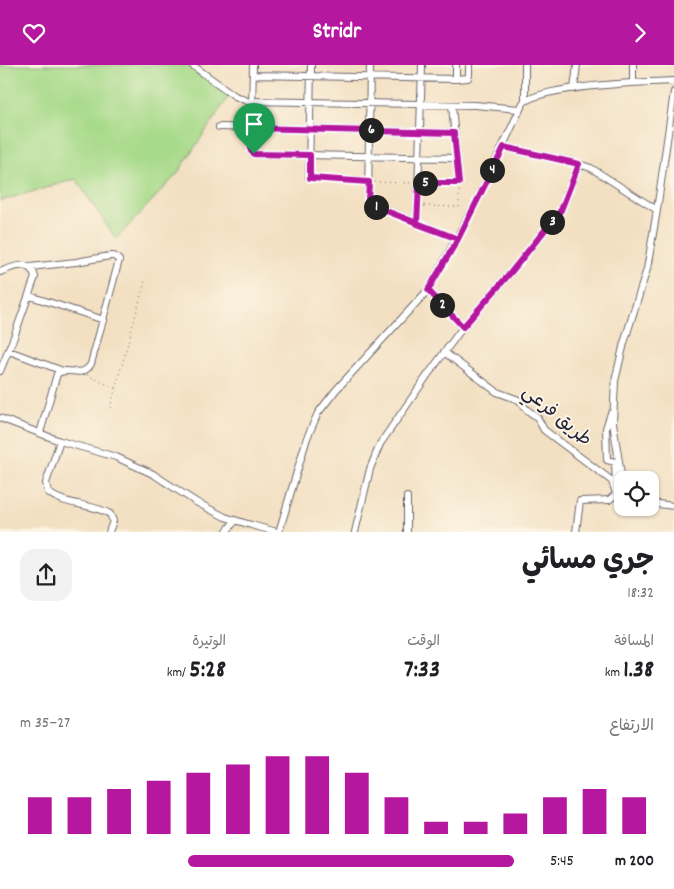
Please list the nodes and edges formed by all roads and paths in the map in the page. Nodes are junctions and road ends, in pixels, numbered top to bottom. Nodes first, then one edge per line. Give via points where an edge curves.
1 (193, 65) edge
2 (253, 65) edge
3 (311, 65) edge
4 (370, 65) edge
5 (422, 65) edge
6 (456, 65) edge
7 (469, 65) edge
8 (525, 65) edge
9 (577, 65) edge
10 (633, 65) edge
11 (253, 75) junction
12 (311, 76) junction
13 (370, 77) junction
14 (421, 78) junction
15 (456, 79) junction
16 (674, 81) edge
17 (633, 83) junction
18 (574, 89) junction
19 (674, 91) edge
20 (252, 101) junction
21 (525, 101) junction
22 (311, 102) junction
23 (370, 103) junction
24 (421, 104) junction
25 (452, 105) junction
26 (519, 109) junction
27 (219, 127) dead end
28 (252, 128) junction
29 (310, 129) junction
30 (370, 130) junction
31 (420, 131) junction
32 (454, 133) junction
33 (504, 147) junction
34 (310, 155) junction
35 (370, 156) junction
36 (419, 157) junction
37 (456, 158) junction
38 (579, 164) junction
39 (309, 177) joint
40 (369, 182) junction
41 (419, 183) junction
42 (459, 183) junction
43 (418, 206) junction
44 (657, 210) junction
45 (417, 224) junction
46 (458, 239) junction
47 (30, 267) junction
48 (0, 272) edge
49 (145, 281) dead end
50 (428, 290) junction
51 (30, 296) junction
52 (104, 320) junction
53 (463, 327) junction
54 (9, 351) junction
55 (444, 352) junction
56 (0, 371) edge
57 (63, 371) junction
58 (82, 372) junction
59 (115, 388) junction
60 (614, 405) junction
61 (110, 409) dead end
62 (0, 418) edge
63 (40, 433) junction
64 (60, 441) junction
65 (616, 471) edge
66 (620, 471) edge
67 (614, 485) edge
68 (406, 497) dead end
69 (614, 498) edge
70 (659, 504) edge
71 (674, 506) edge
72 (235, 521) junction
73 (109, 531) edge
74 (226, 531) edge
75 (278, 531) edge
76 (355, 531) edge
77 (407, 531) edge
78 (576, 531) edge

1 - 20 street via 235,96
2 - 11 street
3 - 12 street
4 - 13 street
5 - 14 street
6 - 15 street
7 - 15 street via 468,78
8 - 21 street
9 - 18 street
10 - 17 street
11 - 12 street
11 - 20 street
12 - 13 street
12 - 22 street
13 - 14 street
13 - 23 street
14 - 15 street
14 - 24 street
16 - 17 street
17 - 18 street
18 - 21 street via 542,94
19 - 44 street
20 - 22 street
20 - 28 street
21 - 26 street
22 - 23 street
22 - 29 street
23 - 24 street
23 - 30 street
24 - 25 street
24 - 31 street
25 - 26 street
25 - 32 street
26 - 33 street
27 - 28 street
28 - 29 street
28 - 34 street via 253,154
29 - 30 street
29 - 34 street
30 - 31 street
30 - 35 street
31 - 32 street
31 - 36 street
32 - 37 street
33 - 38 street
33 - 46 street
34 - 35 street
34 - 39 street
35 - 36 street
35 - 40 street
36 - 37 street
36 - 41 street
37 - 42 street
38 - 44 street via 599,172
38 - 53 street via 561,210
39 - 40 path
40 - 41 path
40 - 45 street via 368,200 371,205
41 - 42 path
41 - 43 street
42 - 43 path via 459,207
43 - 45 street
44 - 60 street via 647,269 617,371
45 - 46 street
46 - 50 street
47 - 48 street via 22,265
47 - 51 street via 36,277
47 - 52 street via 117,257 119,264
49 - 59 path
50 - 53 street
50 - 75 street via 318,413
51 - 52 street
51 - 54 street
52 - 58 street via 91,364
53 - 55 street
54 - 56 street
54 - 57 street
55 - 67 street, طريق فرعي via 498,392 519,400 537,417 544,430
55 - 76 street via 377,449
57 - 58 street
57 - 63 street via 56,376
58 - 59 path
59 - 61 path
60 - 65 street, طريق فرعي via 606,428 607,460 615,462
60 - 66 street via 614,433
62 - 63 street
63 - 64 street
64 - 72 street via 135,465
64 - 73 street via 46,483 48,492 110,514 113,521
68 - 77 street
69 - 78 street via 580,501
70 - 71 street
72 - 74 street
72 - 75 street

